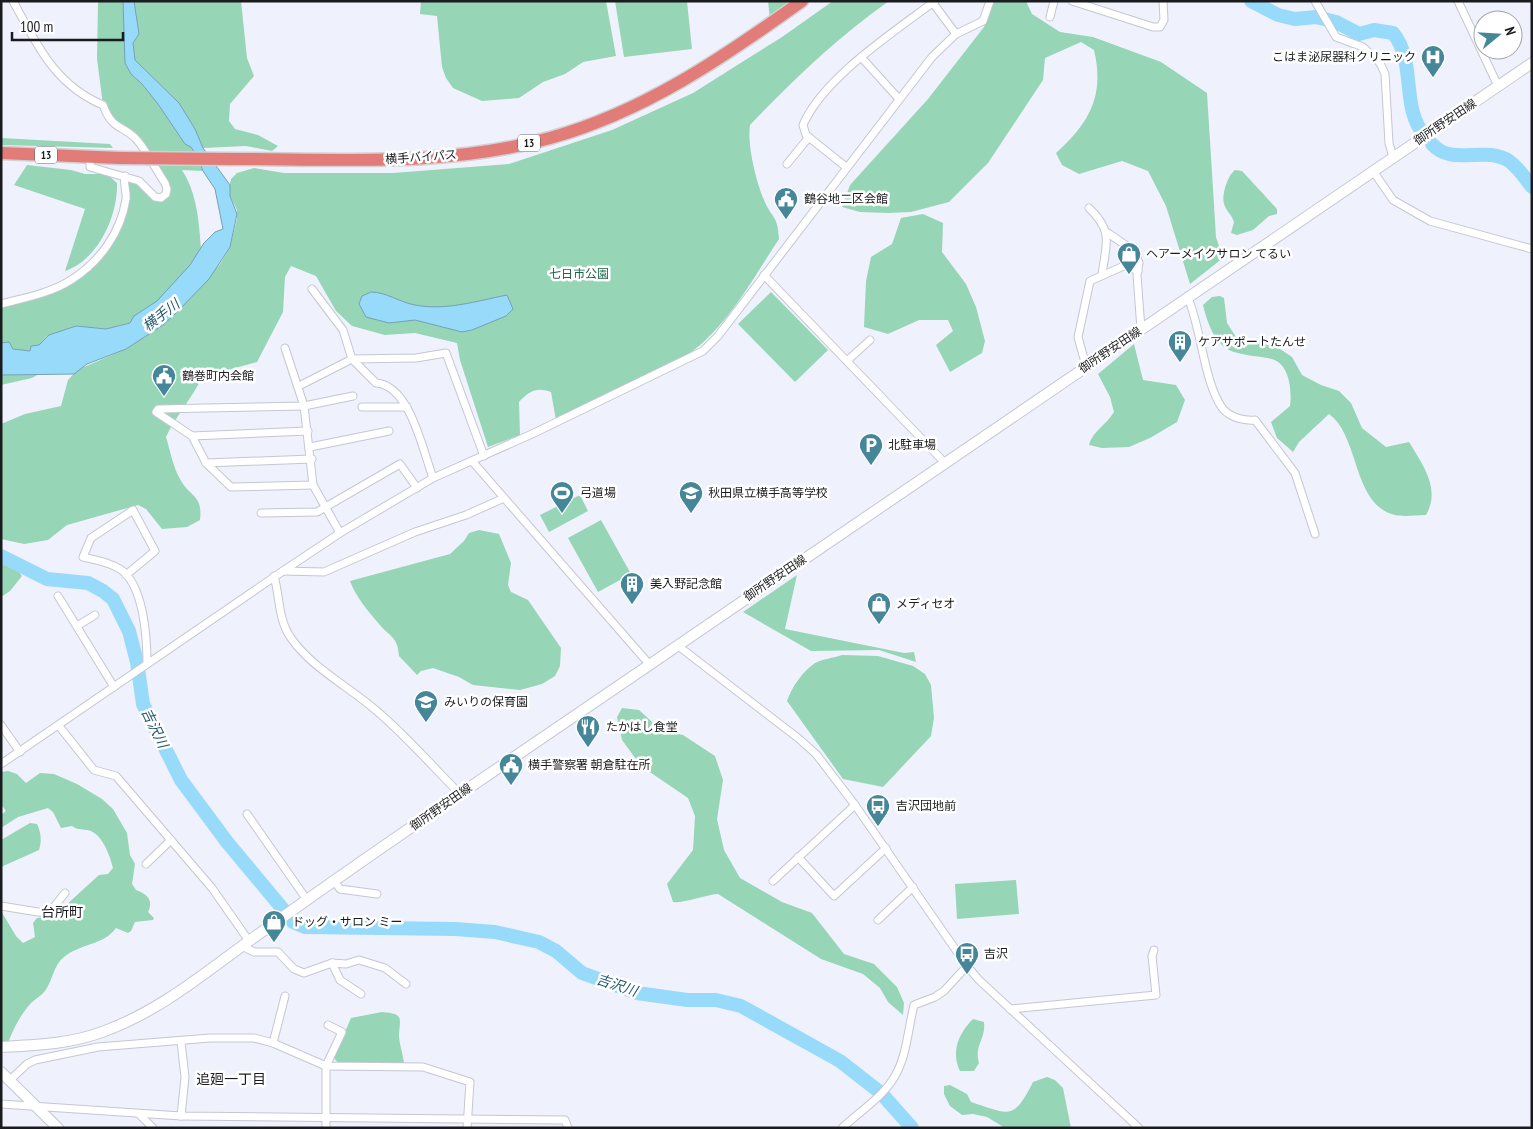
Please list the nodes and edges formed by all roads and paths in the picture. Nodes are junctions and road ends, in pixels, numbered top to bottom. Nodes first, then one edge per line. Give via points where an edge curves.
1 (13, 1) edge
2 (802, 1) edge
3 (990, 1) edge
4 (1054, 1) edge
5 (1072, 1) edge
6 (1163, 1) edge
7 (1315, 1) edge
8 (1458, 1) edge
9 (934, 2) edge
10 (1050, 17) dead end
11 (956, 34) junction
12 (861, 57) junction
13 (1532, 63) edge
14 (1498, 86) junction
15 (899, 99) junction
16 (809, 137) junction
17 (1, 153) edge
18 (1393, 157) junction
19 (90, 158) junction
20 (788, 164) dead end
21 (846, 167) junction
22 (1373, 171) junction
23 (125, 176) junction
24 (1089, 208) dead end
25 (1108, 233) junction
26 (1532, 249) edge
27 (1138, 271) junction
28 (764, 274) junction
29 (1102, 275) junction
30 (312, 289) dead end
31 (1188, 298) junction
32 (1, 304) edge
33 (1141, 329) junction
34 (870, 340) dead end
35 (285, 348) dead end
36 (352, 359) junction
37 (848, 360) junction
38 (1086, 366) junction
39 (299, 386) junction
40 (353, 396) dead end
41 (304, 406) junction
42 (362, 407) dead end
43 (407, 407) junction
44 (308, 431) junction
45 (389, 431) dead end
46 (192, 436) junction
47 (310, 447) junction
48 (484, 456) junction
49 (312, 459) junction
50 (472, 461) junction
51 (944, 462) junction
52 (206, 463) junction
53 (433, 478) junction
54 (314, 485) junction
55 (417, 488) junction
56 (504, 498) junction
57 (326, 507) junction
58 (261, 513) dead end
59 (340, 533) junction
60 (1315, 534) dead end
61 (283, 571) junction
62 (126, 575) junction
63 (274, 576) junction
64 (58, 596) dead end
65 (95, 615) dead end
66 (77, 626) junction
67 (677, 645) junction
68 (147, 664) junction
69 (649, 664) junction
70 (114, 687) junction
71 (1, 725) edge
72 (60, 726) junction
73 (20, 752) junction
74 (1, 764) edge
75 (460, 794) junction
76 (855, 805) junction
77 (246, 814) dead end
78 (171, 840) junction
79 (886, 848) junction
80 (798, 857) junction
81 (146, 864) dead end
82 (334, 881) junction
83 (773, 881) dead end
84 (913, 887) junction
85 (65, 892) dead end
86 (377, 894) dead end
87 (307, 900) junction
88 (1, 906) edge
89 (878, 920) dead end
90 (246, 944) junction
91 (1154, 950) dead end
92 (332, 963) junction
93 (967, 966) junction
94 (406, 984) dead end
95 (361, 994) dead end
96 (285, 996) dead end
97 (1010, 1009) junction
98 (328, 1025) dead end
99 (181, 1042) junction
100 (274, 1043) junction
101 (1, 1047) edge
102 (326, 1066) junction
103 (1, 1072) edge
104 (10, 1080) junction
105 (1, 1104) edge
106 (36, 1106) junction
107 (139, 1114) junction
108 (182, 1116) junction
109 (326, 1117) junction
110 (467, 1119) junction
111 (58, 1128) edge
112 (153, 1128) edge
113 (326, 1128) edge
114 (467, 1128) edge
115 (568, 1128) edge
116 (842, 1128) edge
117 (1139, 1128) edge

1 - 23 street via 39,49 60,76 83,97 103,105 116,127 137,139 165,183 166,194 161,198 154,197 139,181
2 - 19 highway, 横手バイパス / 13, bridge via 665,92 628,110 551,138 503,148 381,160
3 - 11 street via 983,21
4 - 10 street
5 - 6 street via 1160,27 1164,20
7 - 18 street via 1336,37 1368,51 1380,63 1385,74
8 - 14 street
9 - 11 street
9 - 12 street
11 - 15 street via 932,57
12 - 15 street
12 - 16 street via 810,110 803,125
13 - 14 main road, 御所野安田線
14 - 18 main road, 御所野安田線
15 - 21 street
16 - 20 street
16 - 21 street
17 - 19 highway, 横手バイパス / 13
18 - 22 main road, 御所野安田線
19 - 23 street via 90,167
21 - 28 street
22 - 26 street via 1393,200 1430,221
22 - 31 main road, 御所野安田線
23 - 32 street via 126,197 108,246 70,280
24 - 25 street
25 - 27 street via 1134,251 1139,263
25 - 29 street
27 - 29 street via 1126,264
27 - 33 street
28 - 37 street
28 - 48 street via 703,351
29 - 38 street via 1090,280 1078,337
30 - 36 street via 343,330
31 - 33 main road, 御所野安田線
31 - 60 street via 1211,380 1224,409 1234,417 1256,420 1295,473
33 - 38 main road, 御所野安田線
34 - 37 street
35 - 39 street
36 - 39 street
36 - 43 street via 376,383 385,383
36 - 48 street via 446,354
37 - 51 street
38 - 51 main road, 御所野安田線
39 - 41 street
40 - 41 street
41 - 44 street
41 - 46 street via 158,409 156,412
42 - 43 street
43 - 53 street
44 - 46 street
44 - 47 street
45 - 47 street
46 - 52 street
47 - 49 street
48 - 50 street
49 - 52 street
49 - 54 street
50 - 53 street
50 - 56 street
51 - 67 main road, 御所野安田線
52 - 54 street via 231,487
53 - 55 street
54 - 57 street
55 - 57 street via 400,464
55 - 59 street
56 - 61 street via 324,572
56 - 69 street
57 - 58 street via 317,512
57 - 59 street
59 - 61 street
61 - 63 street
62 - 62 street via 106,562 84,557 90,538 133,510 155,551
62 - 68 street via 139,593
63 - 68 street
63 - 75 street via 284,626 308,658 374,709
64 - 66 street
65 - 66 street
66 - 70 street
67 - 69 main road, 御所野安田線
67 - 76 street via 816,754
68 - 70 street
69 - 75 main road, 御所野安田線
70 - 72 street
71 - 73 street
72 - 73 street
72 - 78 street via 94,770 116,776
73 - 74 street
75 - 82 main road, 御所野安田線
76 - 79 street
76 - 80 street
77 - 87 street
78 - 81 street
78 - 90 street via 212,888
79 - 80 street via 834,896
79 - 84 street
80 - 83 street
82 - 86 street via 340,889
82 - 87 main road, 御所野安田線
84 - 89 street
84 - 93 street
85 - 88 street via 50,912
87 - 90 main road, 御所野安田線
90 - 92 street via 254,952 278,952 294,969 304,973
90 - 101 main road, 御所野安田線 via 142,1015 71,1041
91 - 97 street via 1156,995
92 - 94 street via 346,964 359,960 385,968
92 - 95 street via 340,980
93 - 97 street
93 - 116 street via 944,991 914,1005 900,1065 894,1077
96 - 100 street
97 - 117 street
98 - 102 street via 342,1032
99 - 100 street via 232,1037
99 - 104 street via 98,1047 35,1060
99 - 108 street via 185,1077
100 - 102 street
102 - 109 street
102 - 110 street via 423,1067 470,1082
103 - 104 main road
104 - 106 main road
105 - 106 street
106 - 107 street
106 - 111 main road
107 - 108 street
107 - 112 street
108 - 109 street
109 - 110 street
109 - 113 street
110 - 114 street
110 - 115 street via 565,1120

